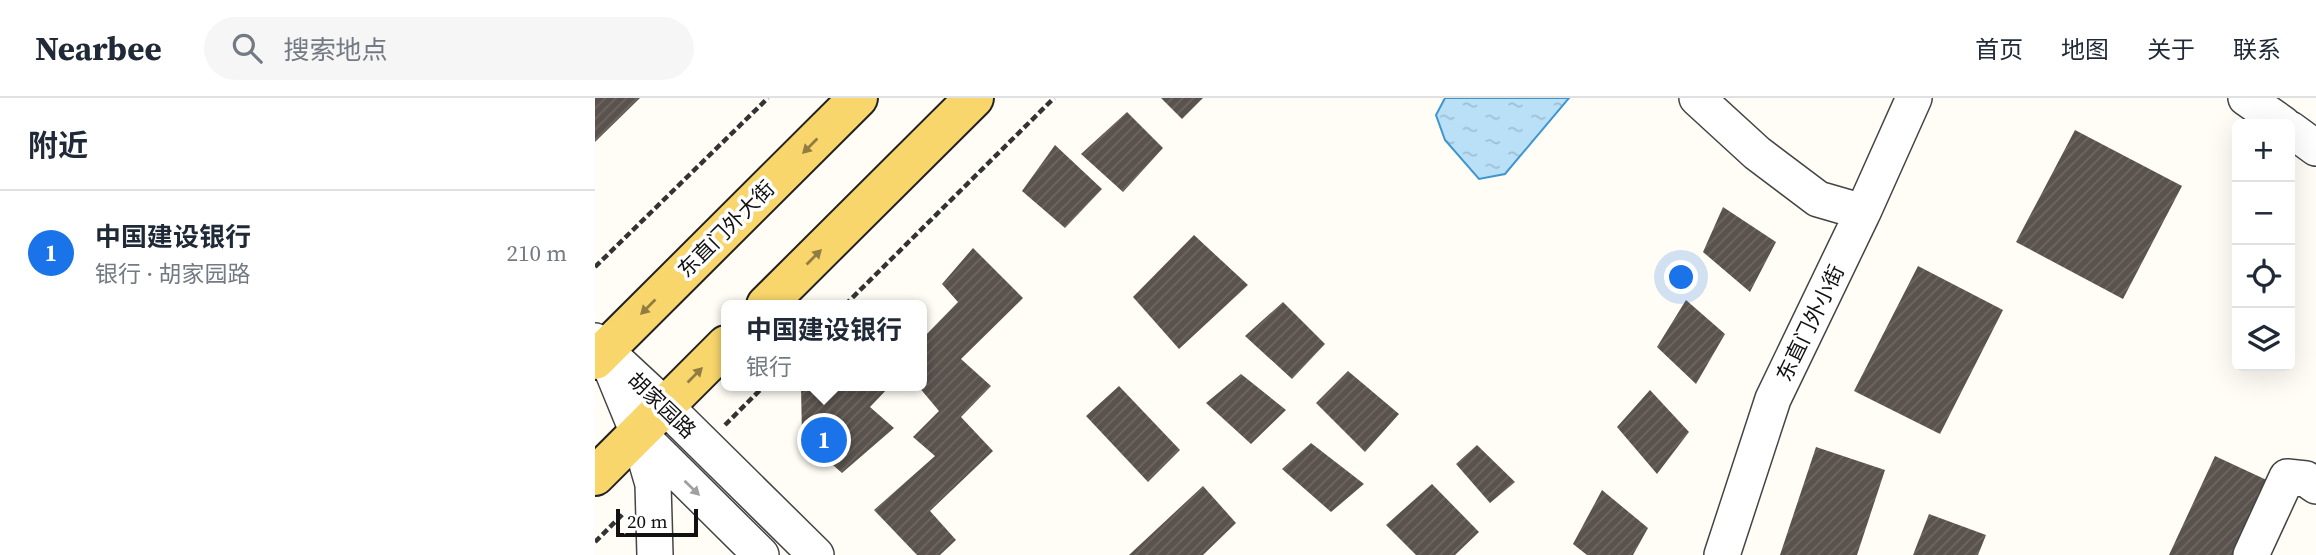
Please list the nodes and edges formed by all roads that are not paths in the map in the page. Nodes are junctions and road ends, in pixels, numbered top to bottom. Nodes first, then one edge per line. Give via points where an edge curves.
1 (858, 98) edge
2 (974, 98) edge
3 (1697, 98) edge
4 (1914, 98) edge
5 (2246, 98) edge
6 (2276, 119) edge
7 (2295, 133) edge
8 (2316, 148) edge
9 (1863, 212) junction
10 (771, 300) edge
11 (721, 350) edge
12 (598, 351) edge
13 (664, 406) junction
14 (638, 433) junction
15 (595, 476) edge
16 (2316, 486) edge
17 (655, 555) edge
18 (761, 555) edge
19 (816, 555) edge
20 (1722, 555) edge
21 (2251, 555) edge

1 -> 12 main road, 东直门外大街
10 -> 2 main road
3 - 9 street via 1818,200
4 - 9 street, 东直门外小街
5 - 6 street
7 - 8 street
9 - 20 street, 东直门外小街 via 1773,399
13 -> 11 main road
12 - 13 street, 胡家园路
12 - 14 street, 胡家园路
13 - 14 main road
13 - 19 street, 胡家园路
14 - 15 main road
14 - 17 street via 653,484
14 -> 18 street, 胡家园路
16 - 21 street via 2287,477

